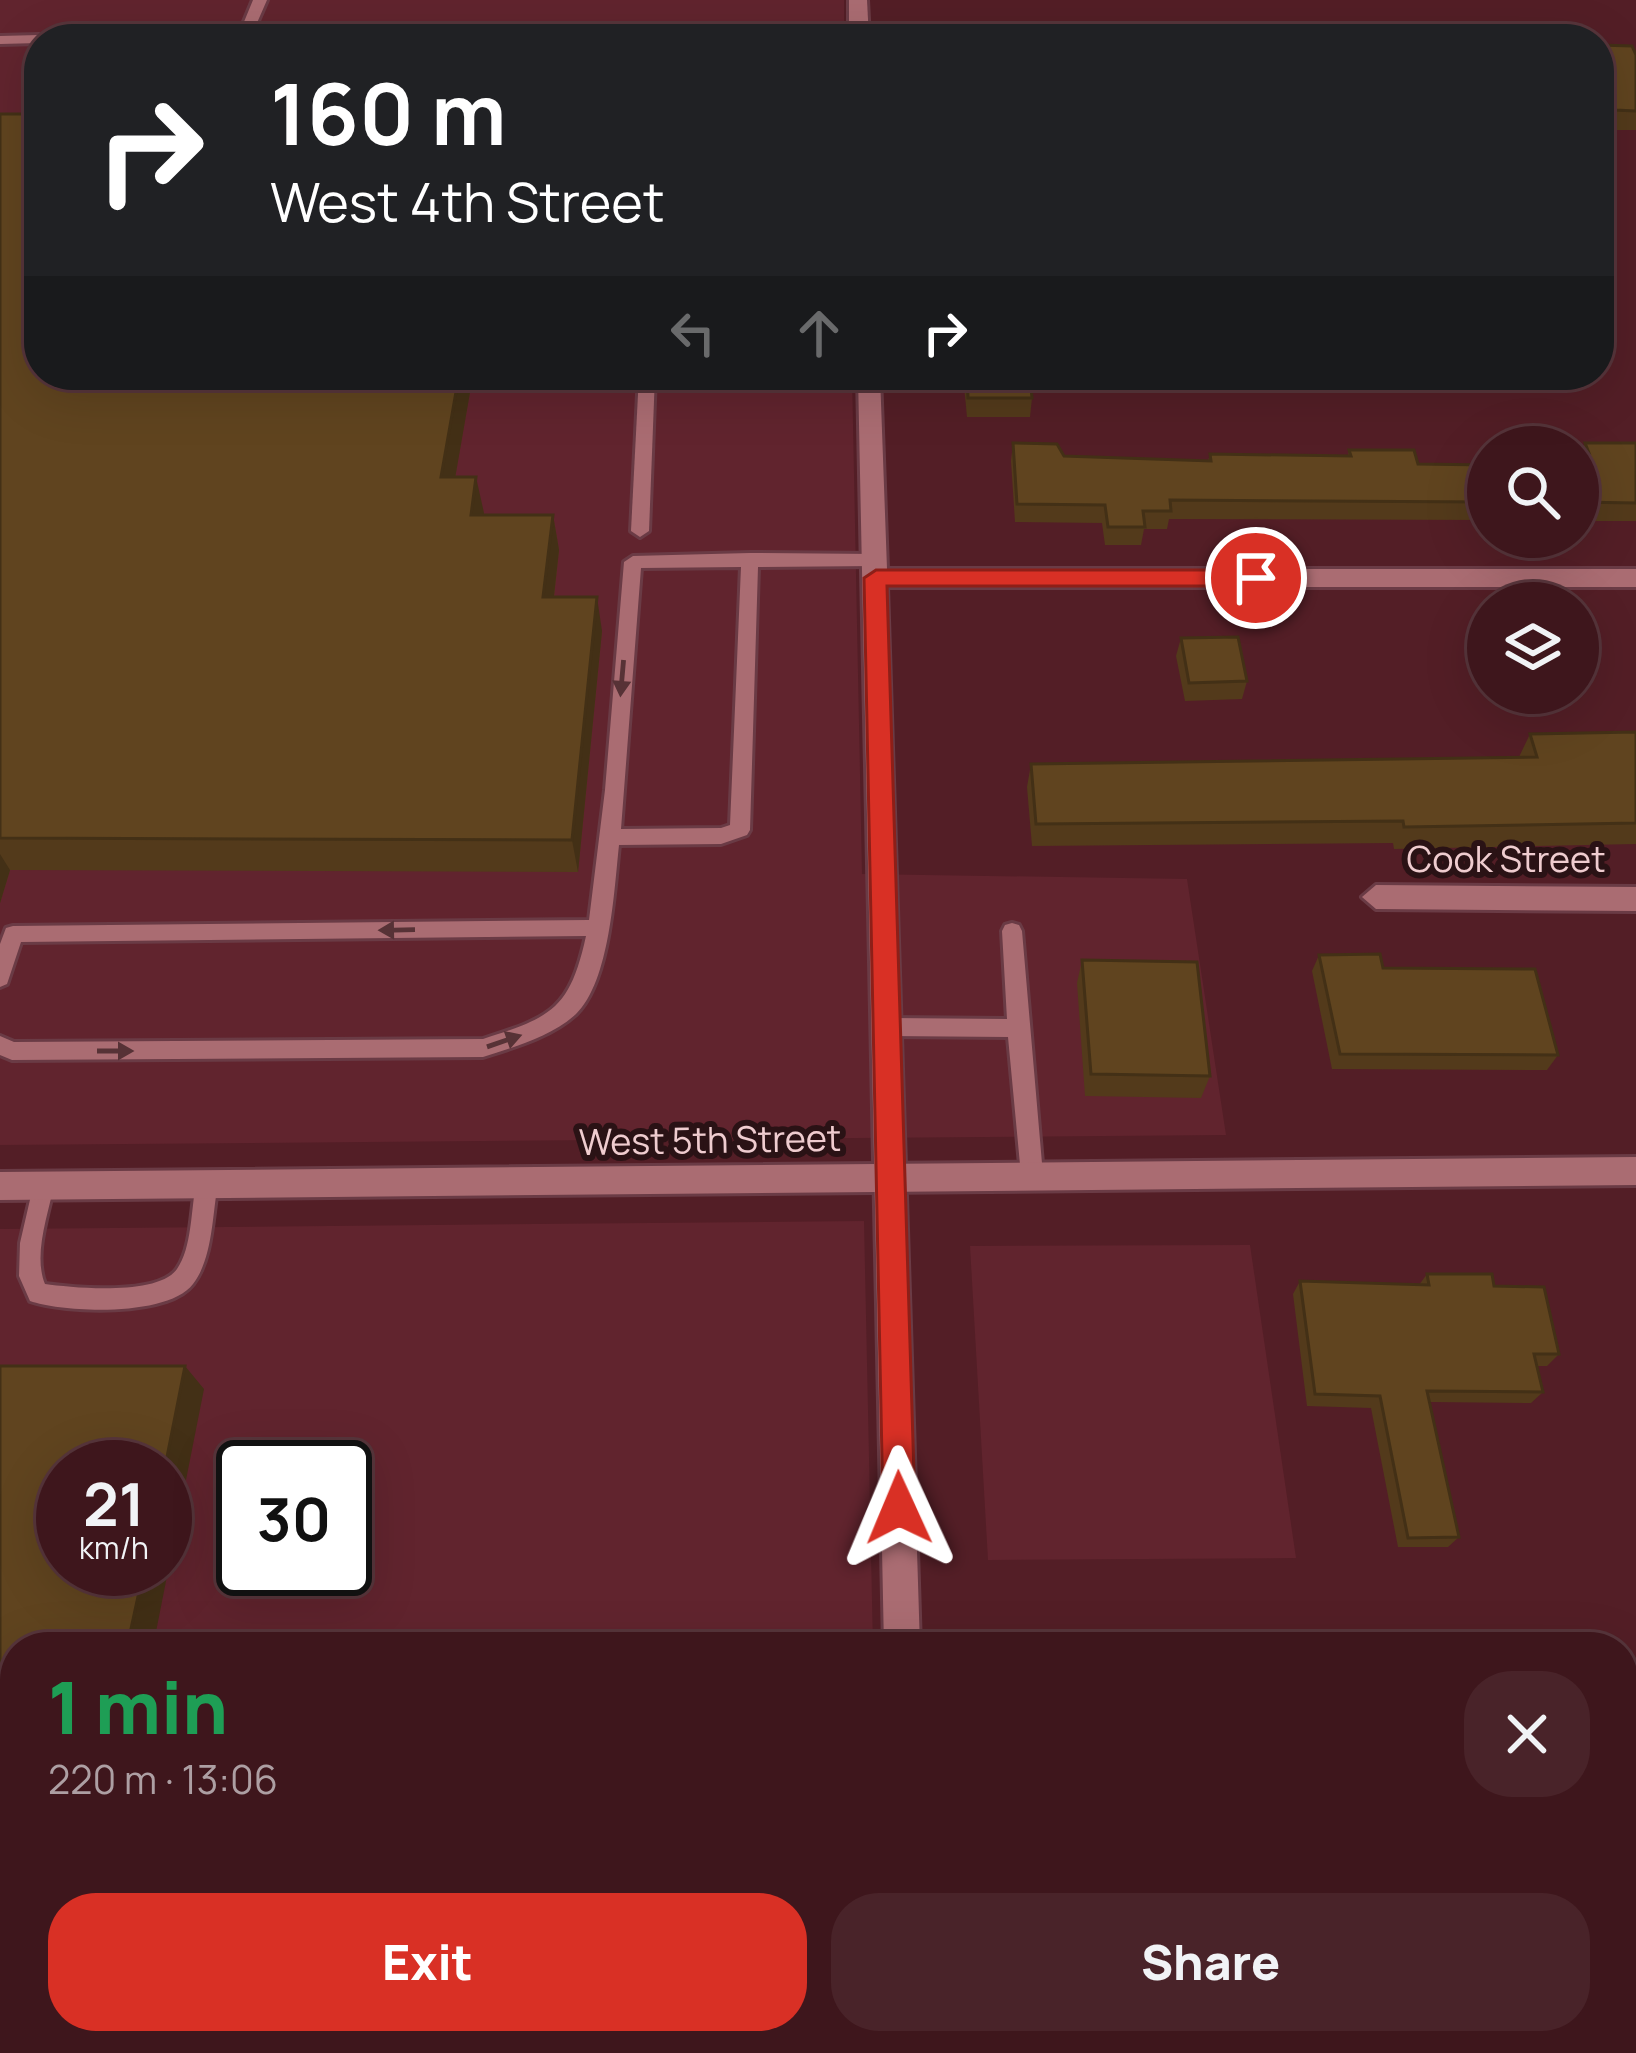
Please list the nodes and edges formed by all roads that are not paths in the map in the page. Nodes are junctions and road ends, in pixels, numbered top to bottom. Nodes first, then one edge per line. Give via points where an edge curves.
1 (646, 390) edge
2 (869, 390) edge
3 (640, 531) dead end
4 (750, 560) junction
5 (875, 569) junction
6 (1636, 578) edge
7 (607, 837) junction
8 (1376, 898) dead end
9 (1636, 898) edge
10 (598, 928) junction
11 (1012, 931) dead end
12 (0, 978) edge
13 (889, 1027) junction
14 (1018, 1028) junction
15 (0, 1045) edge
16 (1636, 1171) edge
17 (1032, 1175) junction
18 (892, 1177) junction
19 (207, 1184) junction
20 (43, 1185) junction
21 (0, 1186) edge
22 (902, 1632) edge

1 - 3 lane
2 - 5 street
4 - 5 lane
4 -> 7 lane via 633,562
4 - 7 lane via 740,830
5 - 6 street
5 - 13 street
7 - 10 lane
8 - 9 street, Cook Street
10 -> 12 lane via 13,934
15 -> 10 lane via 483,1048 531,1032 579,997
11 - 14 lane
13 - 14 lane
13 - 18 street
14 - 17 lane
16 - 17 street, West 5th Street
17 - 18 street, West 5th Street
18 - 19 street, West 5th Street
18 - 22 street
19 - 20 street, West 5th Street
19 - 20 lane via 186,1276 171,1290 56,1298 38,1293 29,1276
20 - 21 street, West 5th Street

